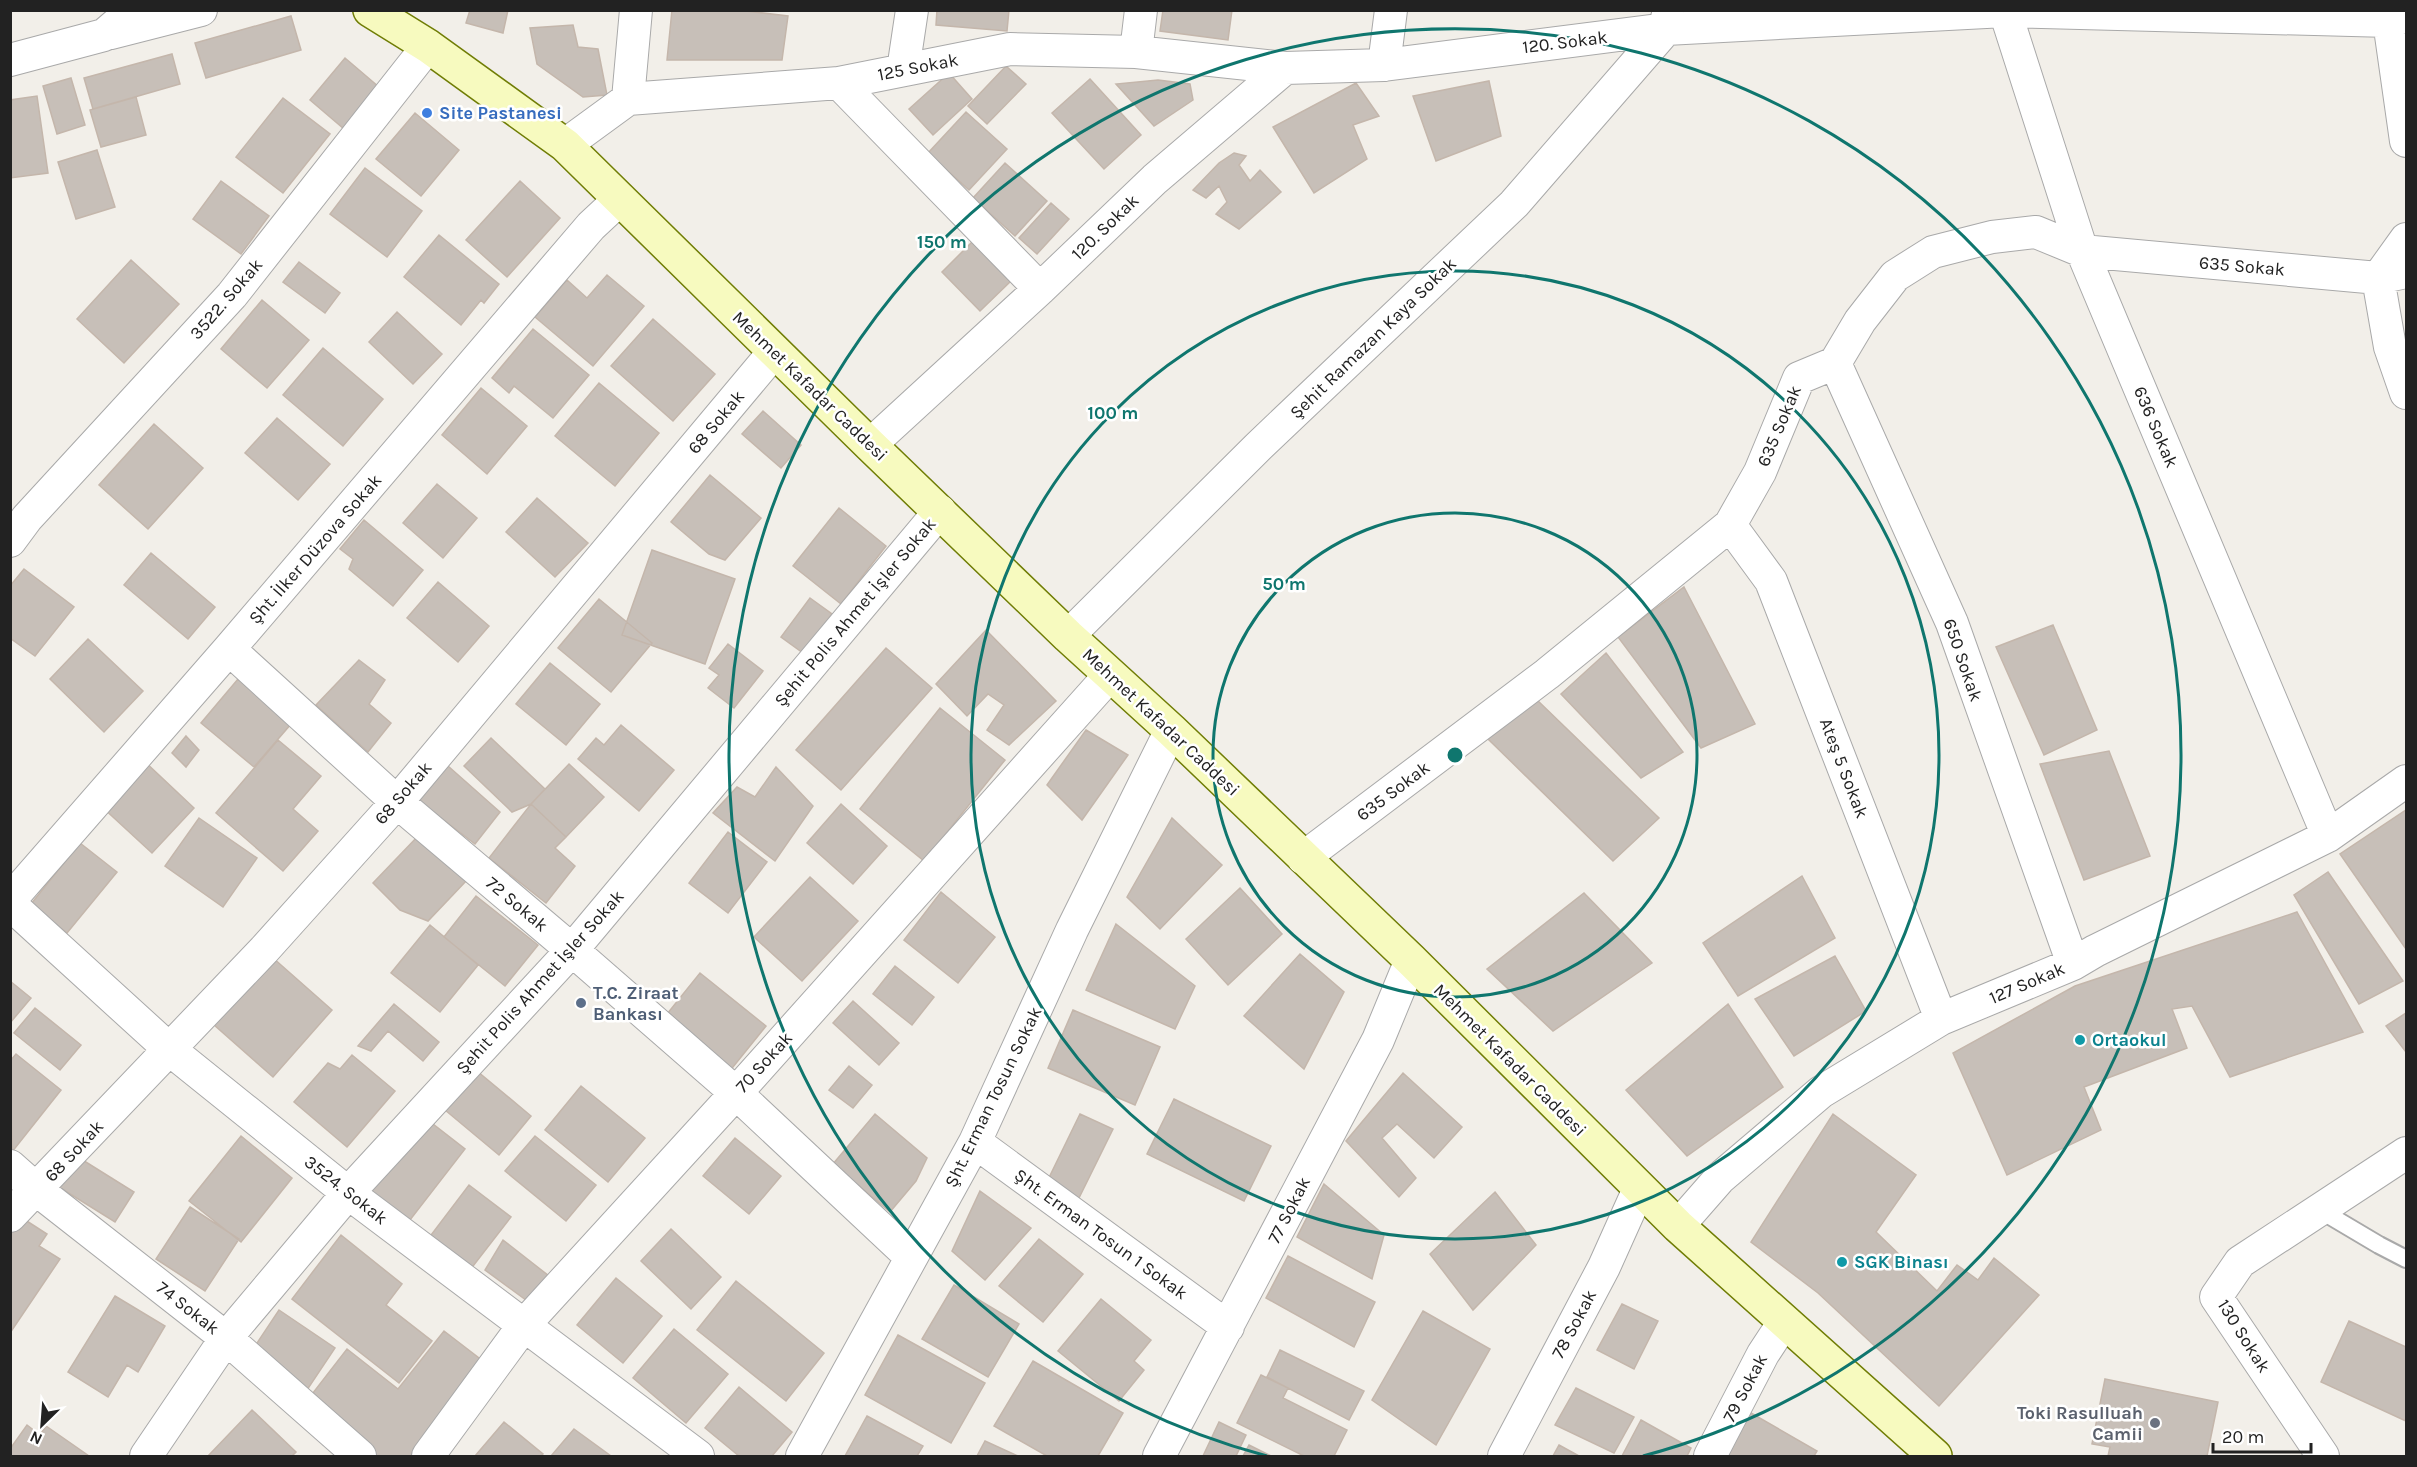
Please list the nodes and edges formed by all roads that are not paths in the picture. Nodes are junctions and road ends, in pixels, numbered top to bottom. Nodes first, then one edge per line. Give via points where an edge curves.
1 (133, 10) edge
2 (201, 10) edge
3 (636, 10) edge
4 (912, 10) edge
5 (1141, 10) edge
6 (1390, 10) edge
7 (2005, 11) edge
8 (1962, 12) edge
9 (383, 14) edge
10 (2398, 19) edge
11 (1667, 20) edge
12 (104, 35) junction
13 (428, 46) junction
14 (1136, 52) junction
15 (10, 60) edge
16 (1384, 65) junction
17 (1285, 68) junction
18 (903, 70) junction
19 (839, 83) junction
20 (628, 99) junction
21 (2406, 141) edge
22 (565, 145) junction
23 (620, 199) junction
24 (2406, 239) edge
25 (2082, 251) junction
26 (2392, 275) edge
27 (1040, 289) junction
28 (774, 352) junction
29 (1835, 363) junction
30 (2406, 393) edge
31 (870, 446) junction
32 (940, 512) junction
33 (1730, 525) junction
34 (10, 541) edge
35 (1068, 636) junction
36 (229, 649) junction
37 (1110, 675) junction
38 (1172, 730) junction
39 (2406, 781) edge
40 (397, 802) junction
41 (2328, 836) junction
42 (1303, 858) junction
43 (10, 902) edge
44 (572, 950) junction
45 (1411, 960) junction
46 (2073, 964) junction
47 (1941, 1019) junction
48 (169, 1049) junction
49 (736, 1093) junction
50 (975, 1142) junction
51 (2406, 1154) edge
52 (10, 1166) edge
53 (37, 1190) junction
54 (1639, 1190) junction
55 (348, 1193) junction
56 (2320, 1210) junction
57 (10, 1216) edge
58 (1678, 1226) junction
59 (911, 1257) junction
60 (2406, 1258) edge
61 (1784, 1322) junction
62 (524, 1325) junction
63 (1228, 1327) junction
64 (226, 1338) junction
65 (1924, 1453) edge
66 (146, 1456) edge
67 (360, 1456) edge
68 (428, 1456) edge
69 (698, 1456) edge
70 (802, 1456) edge
71 (1159, 1456) edge
72 (1504, 1456) edge
73 (1710, 1456) edge
74 (2323, 1456) edge

1 - 12 street
2 - 12 street
3 - 20 street
4 - 18 street
5 - 14 street
6 - 16 street
7 - 8 street, 120. Sokak
7 - 10 street, 120. Sokak
7 - 25 street, 636 Sokak
8 - 11 street, 120. Sokak
9 - 13 main road, Mehmet Kafadar Caddesi
10 - 21 street
11 - 16 street, 120. Sokak
11 - 35 street, Şehit Ramazan Kaya Sokak via 1514,204 1259,446
12 - 15 street
13 - 22 main road, Mehmet Kafadar Caddesi
13 - 34 street, 3522. Sokak via 232,295
14 - 17 street, 125 Sokak
14 - 18 street, 125 Sokak via 1010,49
16 - 17 street, 120. Sokak
17 - 27 street, 120. Sokak via 1155,179
18 - 19 street, 125 Sokak
19 - 20 street, 125 Sokak
19 - 27 street
20 - 22 street
22 - 23 main road, Mehmet Kafadar Caddesi
23 - 28 main road, Mehmet Kafadar Caddesi
23 - 36 street, Şht. İlker Düzova Sokak via 591,226
24 - 26 street
25 - 26 street, 635 Sokak
25 - 29 street, 635 Sokak via 2036,232 1992,237 1933,252 1895,276 1860,321
25 - 41 street, 636 Sokak
26 - 30 street via 2390,347
27 - 31 street, 120. Sokak
28 - 31 main road, Mehmet Kafadar Caddesi
28 - 40 street, 68 Sokak
29 - 33 street, 635 Sokak via 1799,378 1760,472
29 - 46 street, 650 Sokak via 1952,623
31 - 32 main road, Mehmet Kafadar Caddesi
32 - 35 main road, Mehmet Kafadar Caddesi
32 - 44 street, Şehit Polis Ahmet İşler Sokak
33 - 42 street, 635 Sokak via 1547,674
33 - 47 street, Ateş 5 Sokak via 1771,581
35 - 37 main road, Mehmet Kafadar Caddesi
36 - 40 street, 72 Sokak
36 - 43 street, Şht. İlker Düzova Sokak
37 - 38 main road, Mehmet Kafadar Caddesi
37 - 49 street, 70 Sokak
38 - 42 main road, Mehmet Kafadar Caddesi
38 - 50 street, Şht. Erman Tosun Sokak via 1072,930
39 - 41 street, 127 Sokak
40 - 44 street, 72 Sokak
40 - 48 street, 68 Sokak
41 - 46 street, 127 Sokak
42 - 45 main road, Mehmet Kafadar Caddesi
43 - 48 street, 3524. Sokak
44 - 49 street, 72 Sokak
44 - 55 street, Şehit Polis Ahmet İşler Sokak
45 - 54 main road, Mehmet Kafadar Caddesi
45 - 63 street, 77 Sokak via 1378,1040
46 - 47 street, 127 Sokak
47 - 58 street, 127 Sokak via 1821,1092 1720,1178
48 - 53 street, 68 Sokak
48 - 55 street, 3524. Sokak
49 - 59 street, 72 Sokak
49 - 62 street, 70 Sokak
50 - 59 street, Şht. Erman Tosun Sokak
50 - 63 street, Şht. Erman Tosun 1 Sokak
51 - 56 street, 130 Sokak
52 - 53 street, 74 Sokak
53 - 57 street, 68 Sokak
53 - 64 street, 74 Sokak
54 - 58 main road, Mehmet Kafadar Caddesi
54 - 72 street, 78 Sokak via 1604,1267
55 - 62 street, 3524. Sokak
55 - 64 street, Şehit Polis Ahmet İşler Sokak
56 - 60 lane
56 - 74 street, 130 Sokak via 2240,1262 2216,1297
58 - 61 main road, Mehmet Kafadar Caddesi
59 - 70 street, Şht. Erman Tosun Sokak
61 - 65 main road, Mehmet Kafadar Caddesi
61 - 73 street, 79 Sokak via 1762,1354
62 - 68 street, 70 Sokak
62 - 69 street, 3524. Sokak
63 - 71 street, 77 Sokak
64 - 66 street, Şehit Polis Ahmet İşler Sokak
64 - 67 street, 74 Sokak

